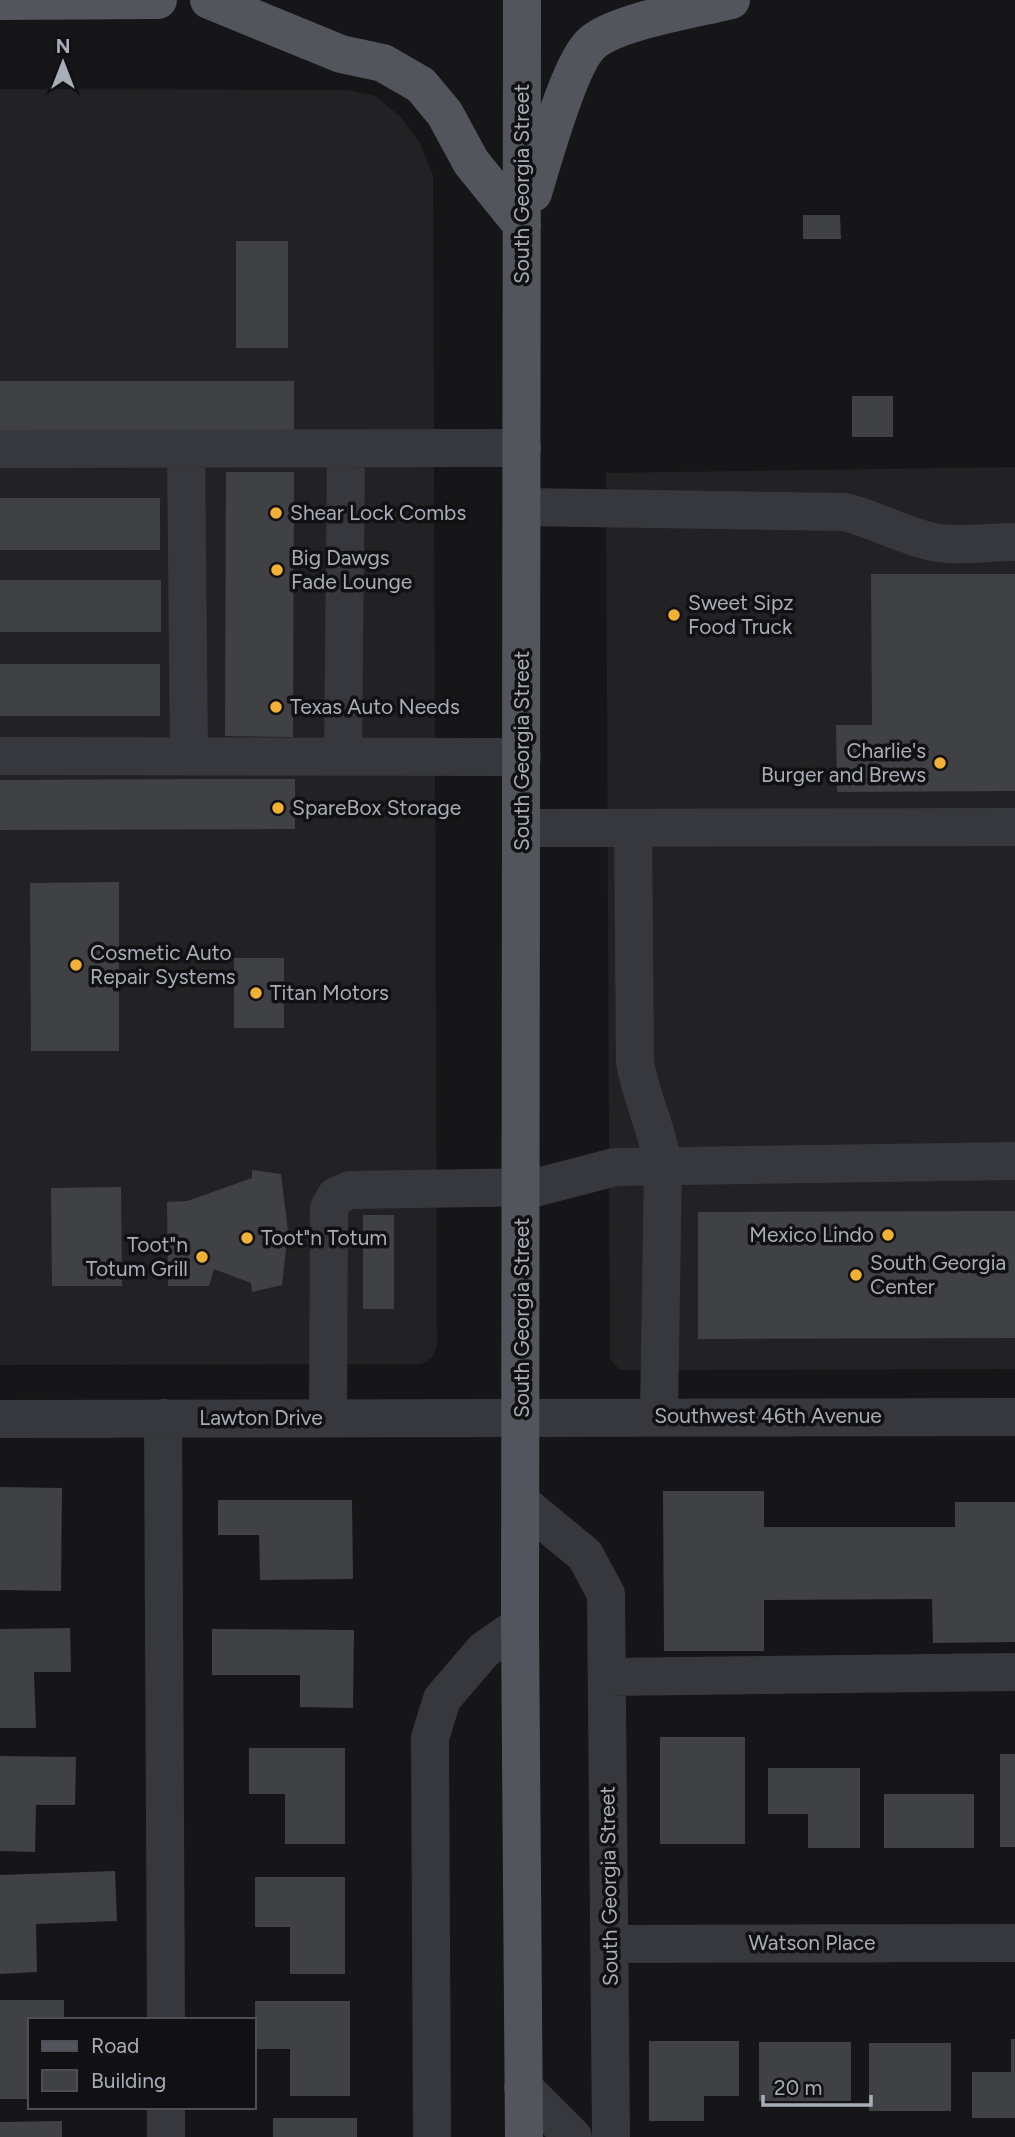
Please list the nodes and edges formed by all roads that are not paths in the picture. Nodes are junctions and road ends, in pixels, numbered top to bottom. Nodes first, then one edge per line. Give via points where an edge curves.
1 (67, 0) edge
2 (158, 0) edge
3 (209, 0) edge
4 (522, 0) edge
5 (731, 0) edge
6 (0, 1) edge
7 (522, 225) junction
8 (522, 448) junction
9 (0, 449) edge
10 (186, 449) junction
11 (346, 449) junction
12 (522, 507) junction
13 (1015, 542) edge
14 (0, 756) edge
15 (189, 756) junction
16 (343, 757) junction
17 (522, 757) junction
18 (1015, 827) edge
19 (522, 828) junction
20 (634, 828) junction
21 (1015, 1161) edge
22 (663, 1166) junction
23 (522, 1188) junction
24 (522, 1416) junction
25 (659, 1416) junction
26 (328, 1417) junction
27 (1015, 1417) edge
28 (163, 1418) junction
29 (0, 1419) edge
30 (522, 1503) junction
31 (520, 1625) junction
32 (1015, 1672) edge
33 (607, 1677) junction
34 (1015, 1943) edge
35 (610, 1944) junction
36 (166, 2018) edge
37 (523, 2087) junction
38 (166, 2109) edge
39 (166, 2137) edge
40 (432, 2137) edge
41 (523, 2137) edge
42 (573, 2137) edge
43 (611, 2137) edge

1 - 2 main road
1 - 6 main road
3 - 7 main road via 341,54 383,63 421,85 445,114 471,162
4 - 7 main road, South Georgia Street
5 - 7 main road via 625,27 591,43 572,77
7 - 8 main road, South Georgia Street
8 - 11 street
8 - 12 main road, South Georgia Street
9 - 10 street
10 - 11 street
10 - 15 street
11 - 16 street
12 - 13 street via 845,512 937,542
12 - 17 main road, South Georgia Street
14 - 15 street
15 - 16 street
16 - 17 street
17 - 19 main road, South Georgia Street
18 - 20 street
19 - 20 street
19 - 23 main road, South Georgia Street
20 - 22 street via 635,1062
21 - 22 street
22 - 23 street via 615,1167
22 - 25 street
23 - 24 main road, South Georgia Street
23 - 26 street via 350,1189 336,1196 329,1208
24 - 25 street, Southwest 46th Avenue
24 - 26 street, Lawton Drive
24 - 30 main road, South Georgia Street
25 - 27 street, Southwest 46th Avenue
26 - 28 street, Lawton Drive
28 - 29 street, Lawton Drive
28 - 36 street
30 - 31 main road, South Georgia Street
30 - 33 street, South Georgia Street via 585,1555 606,1594
31 - 37 main road, South Georgia Street
31 - 40 street via 484,1650 442,1699 430,1738
32 - 33 street
33 - 35 street, South Georgia Street
34 - 35 street, Watson Place
35 - 43 street, South Georgia Street
37 - 41 main road, South Georgia Street
37 - 42 street
38 - 39 street

